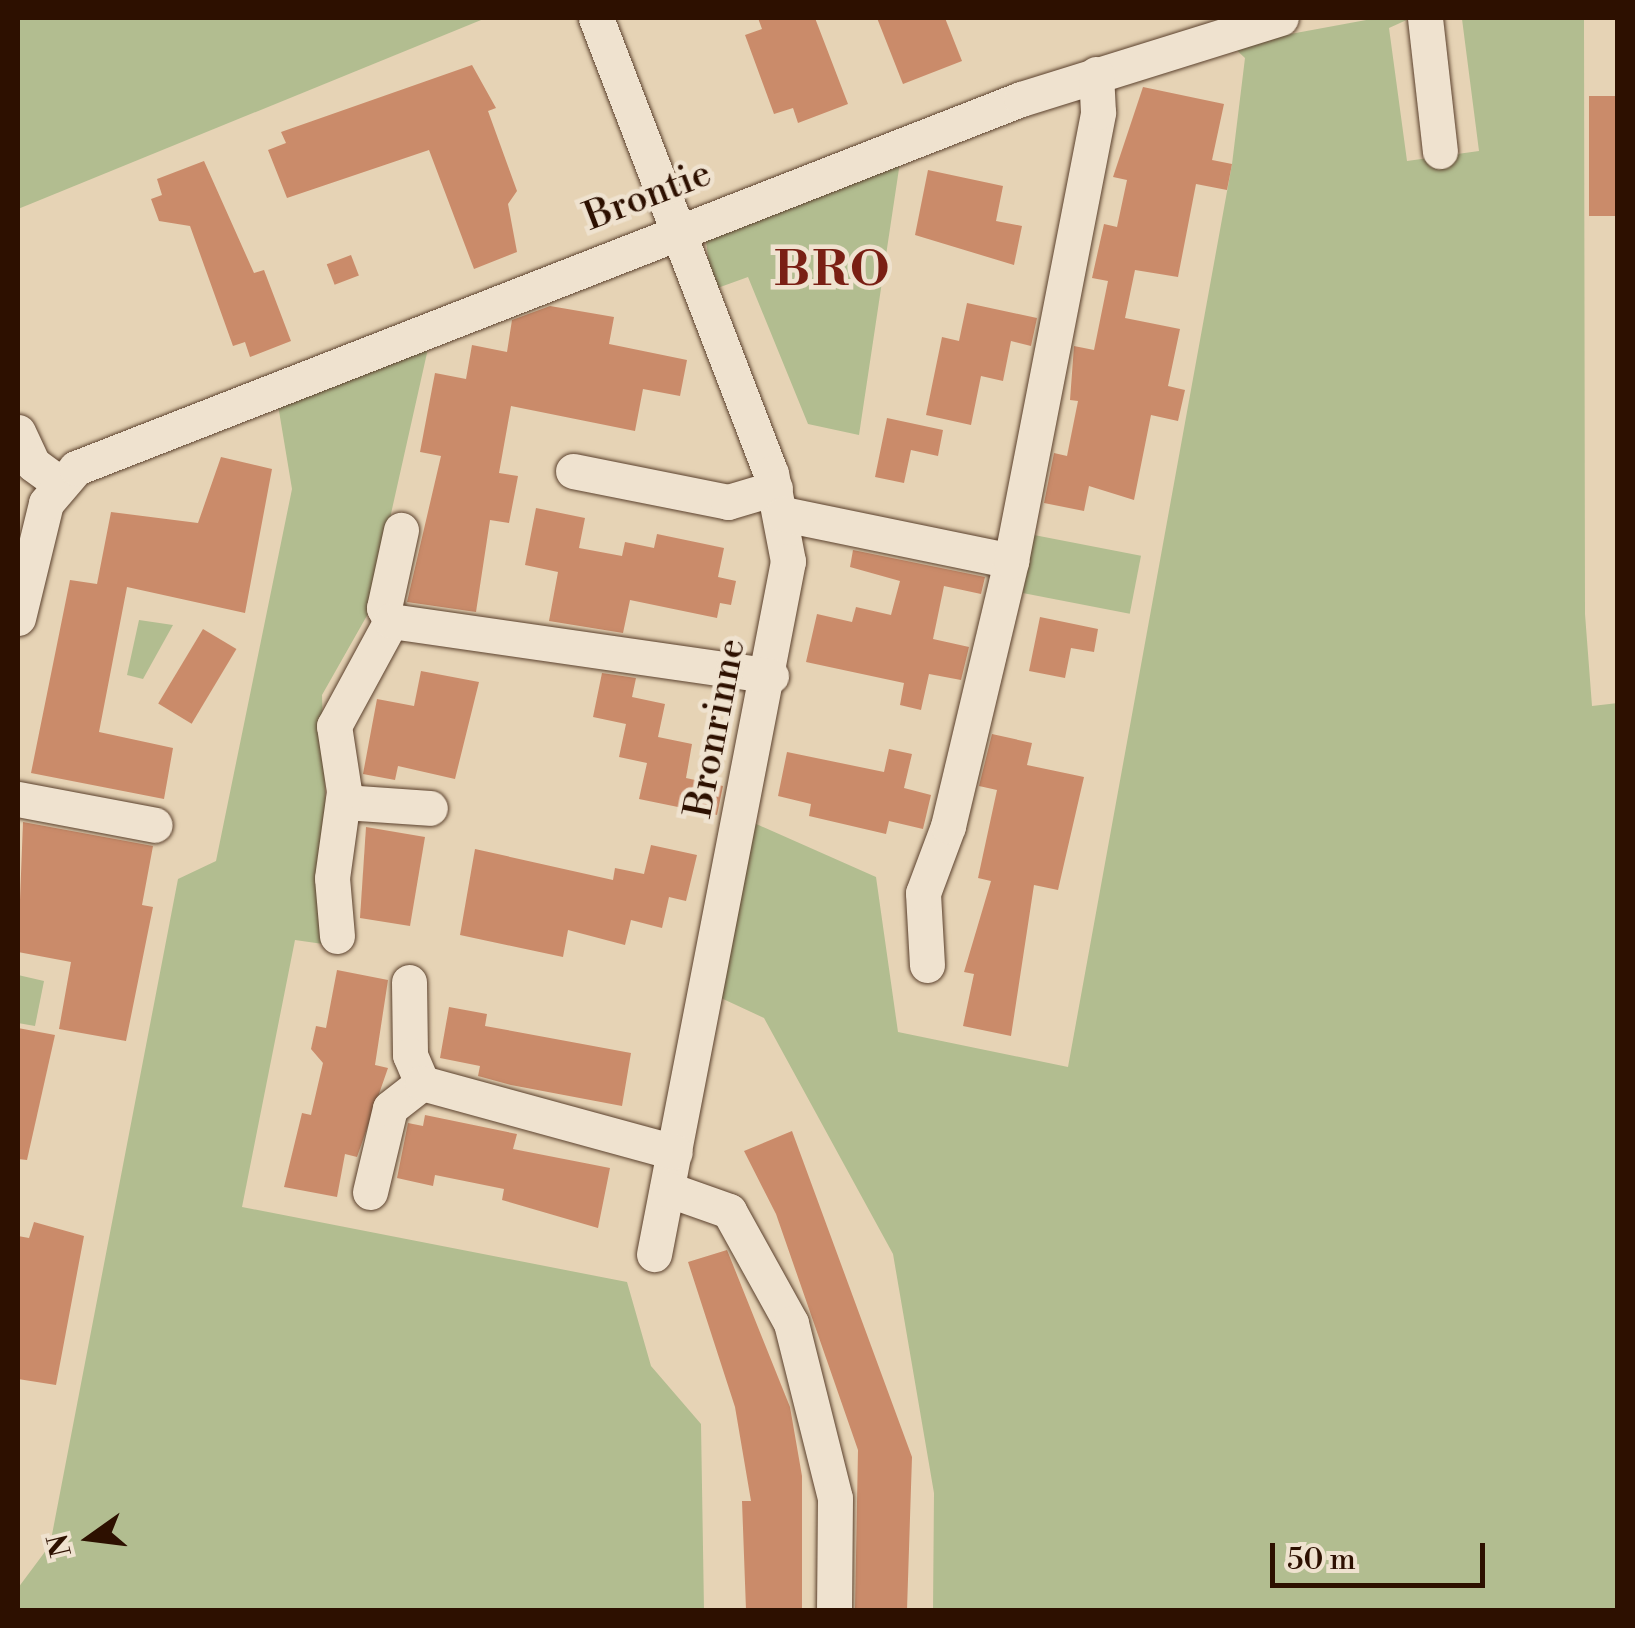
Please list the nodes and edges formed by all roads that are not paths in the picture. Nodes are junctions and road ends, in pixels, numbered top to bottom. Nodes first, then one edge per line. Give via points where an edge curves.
1 (596, 18) edge
2 (1281, 18) edge
3 (1425, 18) edge
4 (1243, 22) edge
5 (1096, 74) junction
6 (1440, 151) dead end
7 (677, 229) junction
8 (18, 432) edge
9 (572, 471) dead end
10 (59, 483) junction
11 (779, 501) junction
12 (402, 530) dead end
13 (1010, 560) junction
14 (18, 618) edge
15 (391, 621) junction
16 (771, 676) junction
17 (18, 799) edge
18 (343, 802) junction
19 (430, 808) dead end
20 (154, 825) dead end
21 (337, 936) dead end
22 (927, 965) dead end
23 (409, 982) dead end
24 (422, 1082) junction
25 (676, 1152) junction
26 (668, 1189) junction
27 (370, 1192) dead end
28 (654, 1254) dead end
29 (834, 1610) edge

1 - 7 street, Bronrinne
2 - 4 street, Brontie
3 - 6 street
4 - 5 street, Brontie
5 - 7 street, Brontie
5 - 13 street via 1098,112
7 - 10 street, Brontie
7 - 11 street, Bronrinne
8 - 10 street via 33,464
9 - 11 street via 728,502
10 - 14 street
11 - 13 street
11 - 16 street, Bronrinne via 788,561
12 - 15 street via 384,608
13 - 22 street via 948,826 923,892
15 - 16 street
15 - 18 street via 334,726
16 - 25 street, Bronrinne
17 - 20 street
18 - 19 street
18 - 21 street via 332,878
23 - 24 street via 410,1055
24 - 25 street
24 - 27 street via 390,1108
25 - 26 street, Bronrinne
26 - 28 street, Bronrinne
26 - 29 street via 729,1210 791,1323 835,1498

